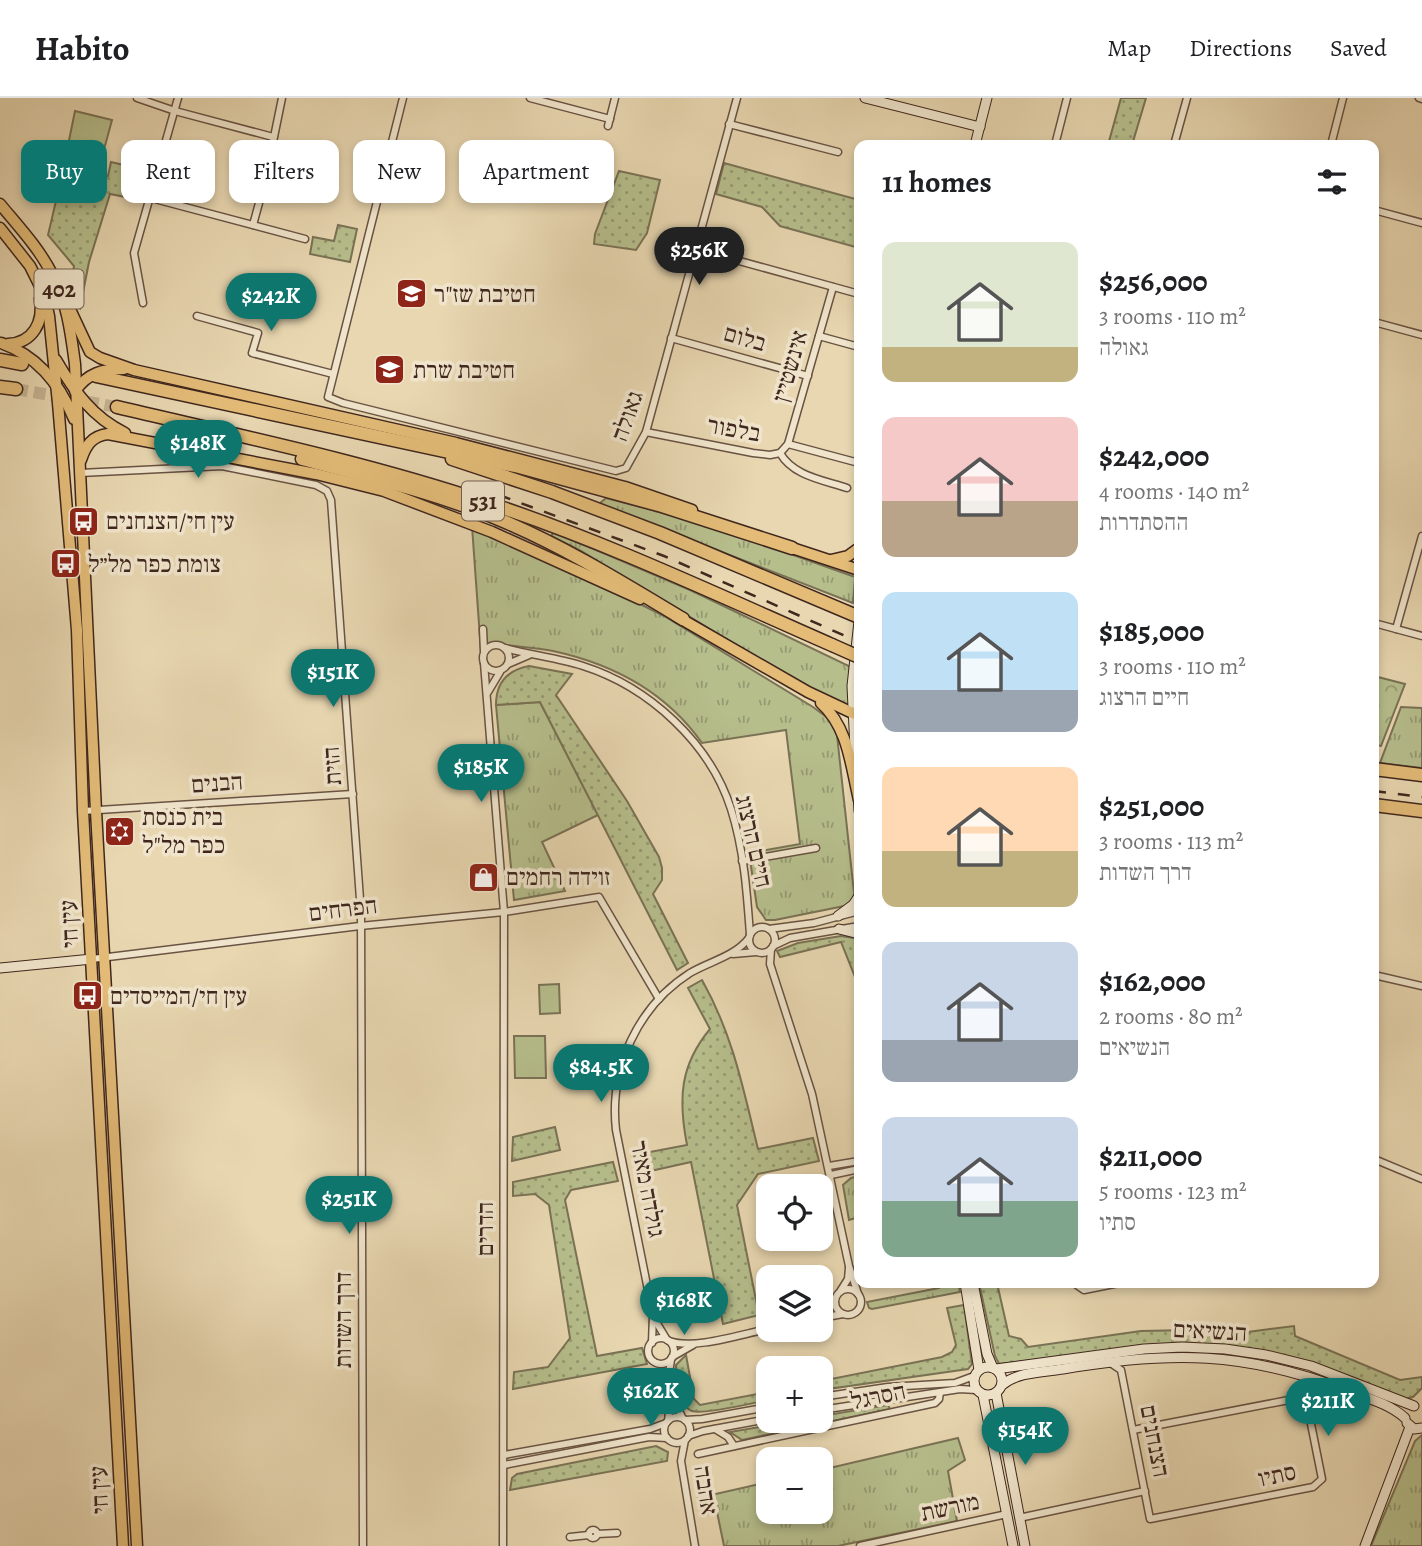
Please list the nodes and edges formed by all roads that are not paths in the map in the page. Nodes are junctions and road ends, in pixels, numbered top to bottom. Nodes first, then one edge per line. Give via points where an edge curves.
1 (137, 98) edge
2 (178, 98) edge
3 (282, 98) edge
4 (403, 98) edge
5 (530, 98) edge
6 (615, 98) edge
7 (737, 98) edge
8 (865, 98) edge
9 (987, 98) edge
10 (1068, 98) edge
11 (1187, 98) edge
12 (1343, 98) edge
13 (174, 111) junction
14 (729, 124) junction
15 (980, 127) junction
16 (273, 137) junction
17 (166, 140) edge
18 (976, 140) edge
19 (1056, 140) edge
20 (1175, 140) edge
21 (1332, 140) edge
22 (838, 152) dead end
23 (149, 203) edge
24 (170, 203) edge
25 (0, 204) edge
26 (1379, 211) edge
27 (1422, 223) edge
28 (253, 225) junction
29 (0, 228) edge
30 (304, 239) dead end
31 (696, 249) junction
32 (30, 266) junction
33 (833, 287) junction
34 (58, 288) junction
35 (854, 293) edge
36 (142, 303) dead end
37 (197, 316) dead end
38 (1379, 323) edge
39 (1422, 335) edge
40 (819, 336) junction
41 (671, 338) junction
42 (1, 343) edge
43 (854, 346) edge
44 (52, 355) junction
45 (0, 360) edge
46 (22, 364) dead end
47 (134, 370) junction
48 (333, 374) junction
49 (96, 376) dead end
50 (808, 376) junction
51 (56, 385) junction
52 (0, 387) edge
53 (16, 389) tunnel mouth
54 (75, 391) junction
55 (66, 401) junction
56 (60, 421) junction
57 (351, 430) junction
58 (78, 431) junction
59 (646, 432) junction
60 (141, 440) junction
61 (789, 444) junction
62 (780, 453) junction
63 (854, 462) edge
64 (80, 468) junction
65 (847, 488) dead end
66 (1422, 536) edge
67 (792, 548) junction
68 (854, 551) edge
69 (827, 559) junction
70 (854, 568) edge
71 (854, 616) edge
72 (683, 619) junction
73 (1379, 624) edge
74 (1396, 629) junction
75 (1422, 636) edge
76 (502, 647) junction
77 (484, 653) junction
78 (531, 654) junction
79 (854, 655) edge
80 (484, 663) junction
81 (508, 664) junction
82 (854, 667) edge
83 (502, 670) junction
84 (808, 692) junction
85 (487, 697) junction
86 (854, 701) edge
87 (854, 715) edge
88 (1379, 770) edge
89 (1422, 775) edge
90 (854, 779) edge
91 (353, 793) junction
92 (1379, 806) edge
93 (83, 811) junction
94 (96, 811) junction
95 (1422, 811) edge
96 (816, 848) dead end
97 (742, 861) junction
98 (854, 904) edge
99 (748, 906) junction
100 (504, 912) junction
101 (854, 912) edge
102 (838, 916) junction
103 (360, 926) junction
104 (854, 927) edge
105 (767, 929) junction
106 (839, 929) junction
107 (854, 933) edge
108 (750, 937) junction
109 (772, 947) junction
110 (757, 952) junction
111 (731, 954) junction
112 (106, 958) junction
113 (92, 959) junction
114 (0, 968) edge
115 (772, 970) junction
116 (1379, 976) edge
117 (1422, 986) edge
118 (659, 999) junction
119 (1379, 1161) edge
120 (854, 1162) edge
121 (829, 1166) junction
122 (854, 1170) edge
123 (831, 1174) edge
124 (833, 1175) edge
125 (1422, 1179) edge
126 (833, 1185) edge
127 (849, 1266) junction
128 (854, 1282) edge
129 (856, 1288) edge
130 (966, 1288) edge
131 (974, 1288) edge
132 (842, 1290) junction
133 (858, 1294) junction
134 (835, 1299) junction
135 (833, 1302) edge
136 (844, 1314) junction
137 (653, 1315) junction
138 (833, 1315) edge
139 (756, 1331) edge
140 (668, 1341) junction
141 (652, 1343) junction
142 (698, 1343) junction
143 (672, 1358) junction
144 (1127, 1359) junction
145 (1109, 1362) junction
146 (657, 1363) junction
147 (995, 1368) junction
148 (1121, 1370) junction
149 (976, 1373) junction
150 (669, 1383) junction
151 (999, 1389) junction
152 (940, 1392) junction
153 (980, 1392) junction
154 (671, 1394) junction
155 (833, 1395) edge
156 (1419, 1404) edge
157 (833, 1408) edge
158 (756, 1409) edge
159 (684, 1420) junction
160 (756, 1421) edge
161 (667, 1422) junction
162 (1408, 1422) junction
163 (1422, 1428) edge
164 (715, 1429) junction
165 (1133, 1430) junction
166 (667, 1438) junction
167 (687, 1438) junction
168 (734, 1446) junction
169 (698, 1454) dead end
170 (504, 1455) junction
171 (504, 1465) junction
172 (1145, 1491) junction
173 (1007, 1514) junction
174 (1019, 1518) junction
175 (1150, 1520) joint
176 (617, 1533) dead end
177 (570, 1538) dead end
178 (594, 1538) edge
179 (123, 1546) edge
180 (137, 1546) edge
181 (363, 1546) edge
182 (503, 1546) edge
183 (695, 1546) edge
184 (860, 1546) edge
185 (1013, 1546) edge
186 (1024, 1546) edge
187 (1365, 1546) edge

1 - 13 street
2 - 13 street
3 - 16 street
4 - 48 street
5 - 6 street via 609,122
7 - 14 street, גאולה
8 - 15 street
9 - 15 street
10 - 19 street
11 - 20 street
12 - 21 street
13 - 16 street
13 - 17 street
14 - 22 street
14 - 31 street, גאולה
15 - 18 street
16 - 28 street
23 - 36 street via 134,253
24 - 28 street
25 - 34 main road, 402 via 44,260
26 - 27 street
28 - 30 street
29 - 32 main road, 402
31 - 33 street
31 - 41 street, גאולה
32 - 42 main road via 41,303 40,320 25,340
32 - 44 main road, 402 via 47,306
33 - 35 street
33 - 40 street, אינשטיין
34 - 47 main road via 90,352
34 - 54 main road, 402 via 73,347
37 - 48 street via 258,333 253,353
38 - 39 street
40 - 43 street
40 - 50 street, אינשטיין
41 - 50 street, בלום
41 - 59 street, גאולה
42 - 51 main road via 30,357
44 - 51 main road, 402
44 - 54 main road
45 - 46 highway
47 - 54 main road via 100,371
47 - 67 main road via 456,443 625,487
48 - 59 street, גאולה via 328,397 343,403 616,471 626,467
49 - 57 highway, 531
50 - 61 street, אינשטיין
51 - 55 main road
51 - 56 main road, 402
52 - 53 highway
54 - 55 main road
54 - 58 main road, 402
54 - 60 main road via 100,419
55 - 56 main road
55 - 58 main road
56 - 93 main road, עין חי / 402 via 76,606
57 - 67 highway via 519,467
57 - 71 highway, 531 via 552,492
58 - 64 main road, עין חי / 402
59 - 62 street, בלפור via 769,456
60 - 64 main road via 98,436 89,442
60 - 72 main road via 384,491 531,549
61 - 62 street, אינשטיין
61 - 63 street, בלפור
62 - 65 street, בלפור via 787,465 802,473
64 - 91 street, הזית via 222,466 327,491 332,506
64 - 94 main road, עין חי / 402
66 - 74 street
67 - 69 main road
68 - 69 main road via 843,559
69 - 70 main road
72 - 79 highway, 531, bridge via 560,547 467,507 117,407 335,458 486,502 610,549
72 - 84 main road
73 - 74 street
74 - 75 street
76 - 77 street via 489,647
76 - 77 street, חיים הרצוג via 483,629
76 - 78 street, חיים הרצוג
76 - 81 street via 509,656
77 - 80 street
78 - 81 street
78 - 97 street, חיים הרצוג via 602,673 635,691 675,723 720,783 732,811
80 - 83 street via 493,671
80 - 85 street
81 - 83 street
82 - 86 street
83 - 85 street
84 - 87 main road
84 - 90 main road via 839,724
85 - 100 street
88 - 89 highway
91 - 94 street, הבנים
91 - 103 street, הזית
92 - 95 highway
93 - 94 street, הבנים
93 - 113 main road, עין חי / 402
94 - 112 main road, עין חי / 402
96 - 97 street
97 - 99 street, חיים הרצוג
98 - 102 street
99 - 105 street
99 - 108 street, חיים הרצוג
100 - 103 street, הפרחים
100 - 118 street, הפרחים via 599,897
100 - 170 street, הדרים
101 - 102 street
102 - 105 street
103 - 112 street, הפרחים
103 - 181 street, דרך השדות
104 - 106 street
105 - 108 street via 755,929
105 - 109 street via 774,937
106 - 107 street
106 - 109 street via 790,938
108 - 110 street via 749,944
108 - 111 street, גולדה מאיר
109 - 110 street
109 - 115 street
110 - 111 street, גולדה מאיר
110 - 115 street
111 - 118 street, גולדה מאיר via 691,973
112 - 113 street, הפרחים
112 - 180 main road, עין חי / 402
113 - 114 street
113 - 179 main road, עין חי / 402
115 - 121 street via 804,1066
116 - 117 street
118 - 137 street, גולדה מאיר via 628,1048 615,1103 619,1149
119 - 125 street
120 - 121 street
121 - 123 street
122 - 124 street
126 - 127 street
127 - 128 street
127 - 132 street
129 - 133 street
130 - 149 street via 978,1356
131 - 147 street via 987,1354
132 - 133 street
132 - 134 street
133 - 136 street via 858,1310
134 - 135 street
134 - 136 street via 836,1308
136 - 138 street
137 - 140 street, גולדה מאיר
137 - 141 street, גולדה מאיר
139 - 142 street
140 - 141 street
140 - 142 street
140 - 143 street via 674,1348
141 - 146 street via 649,1354
142 - 143 street
143 - 146 street
143 - 150 street
144 - 145 street, הנשיאים
144 - 148 street
144 - 162 street, הנשיאים via 1188,1356 1264,1365 1327,1382 1387,1406
145 - 148 street
145 - 151 street, הנשיאים via 1018,1377
146 - 150 street
147 - 149 street via 985,1367
147 - 151 street via 1001,1374
147 - 156 street, הנשיאים via 1144,1349 1225,1349 1311,1366
148 - 165 street, הצנחנים
149 - 153 street via 974,1383
149 - 155 street via 955,1382
150 - 154 street
151 - 153 street
151 - 174 street
152 - 153 street
152 - 157 street
152 - 168 street, הסרגל via 935,1404
153 - 173 street
154 - 159 street
154 - 161 street
156 - 162 street via 1407,1412
158 - 159 street
159 - 161 street via 678,1417
159 - 167 street via 690,1427
160 - 164 street
161 - 166 street
161 - 170 street
162 - 163 street
162 - 187 street
164 - 167 street
164 - 168 street
165 - 172 street, הצנחנים
165 - 175 street, סתיו via 1298,1398 1308,1409 1322,1479 1313,1487
166 - 167 street via 674,1443
166 - 171 street via 649,1437
167 - 183 street, אהבה via 681,1461
168 - 169 street, הסרגל
170 - 171 street, הדרים
171 - 182 street, הדרים
172 - 174 street
172 - 175 street, הצנחנים
173 - 184 street, מורשת
173 - 185 street
174 - 186 street
176 - 178 street
177 - 178 street

